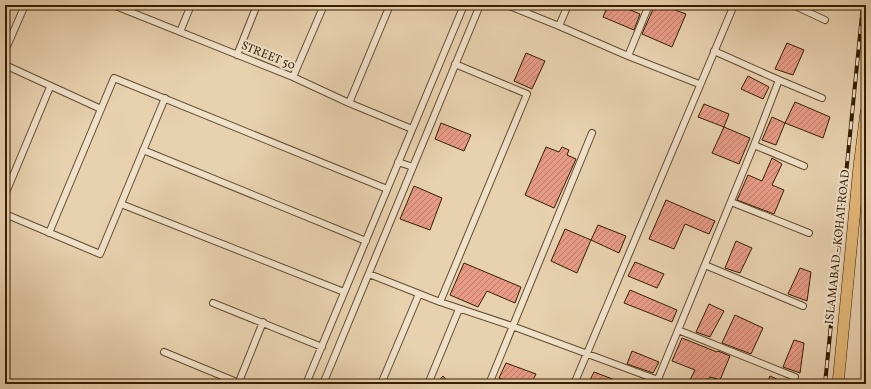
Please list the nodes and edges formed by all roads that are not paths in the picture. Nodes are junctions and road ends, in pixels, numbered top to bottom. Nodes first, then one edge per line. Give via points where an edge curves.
1 (25, 5) edge
2 (113, 5) edge
3 (192, 5) edge
4 (257, 5) edge
5 (324, 5) edge
6 (390, 5) edge
7 (464, 5) edge
8 (480, 5) edge
9 (508, 5) edge
10 (531, 5) edge
11 (568, 5) edge
12 (649, 5) edge
13 (734, 5) edge
14 (793, 5) edge
15 (121, 6) edge
16 (528, 14) junction
17 (825, 20) dead end
18 (559, 26) junction
19 (180, 32) junction
20 (5, 51) edge
21 (714, 51) junction
22 (237, 55) junction
23 (628, 56) junction
24 (455, 64) junction
25 (5, 65) edge
26 (293, 77) junction
27 (779, 80) junction
28 (699, 84) junction
29 (50, 87) junction
30 (164, 98) junction
31 (822, 98) dead end
32 (349, 103) junction
33 (101, 109) junction
34 (866, 112) edge
35 (412, 129) junction
36 (592, 133) dead end
37 (754, 145) junction
38 (143, 150) junction
39 (398, 162) junction
40 (804, 166) dead end
41 (413, 167) junction
42 (863, 167) edge
43 (387, 189) junction
44 (5, 195) edge
45 (861, 196) edge
46 (731, 202) junction
47 (121, 204) junction
48 (5, 214) edge
49 (49, 232) junction
50 (809, 233) dead end
51 (366, 241) junction
52 (705, 265) junction
53 (369, 274) junction
54 (344, 292) junction
55 (419, 294) junction
56 (440, 302) junction
57 (213, 303) dead end
58 (803, 306) dead end
59 (459, 309) junction
60 (263, 322) junction
61 (512, 326) junction
62 (678, 330) junction
63 (322, 347) junction
64 (164, 352) dead end
65 (587, 353) junction
66 (796, 377) dead end
67 (657, 382) edge
68 (238, 383) edge
69 (306, 384) edge
70 (323, 384) edge
71 (381, 384) edge
72 (428, 384) edge
73 (489, 384) edge
74 (574, 384) edge
75 (838, 384) edge

1 - 20 street
2 - 15 street, STREET 50
3 - 19 street
4 - 22 street
5 - 26 street
6 - 32 street
7 - 35 street
8 - 24 street
9 - 16 street
10 - 16 lane
11 - 18 street
12 - 23 street
13 - 21 street
14 - 17 street
15 - 19 street, STREET 50
16 - 18 street
18 - 23 street
19 - 22 street, STREET 50
21 - 27 street
21 - 28 street
22 - 26 street, STREET 50
23 - 28 street
24 - 41 street
24 - 56 street via 527,94
25 - 29 street
26 - 32 street, STREET 50
27 - 31 street
27 - 37 street
28 - 65 street
29 - 33 street
29 - 44 street
30 - 33 street via 114,78
30 - 38 street
30 - 43 street
32 - 35 street, STREET 50
33 - 49 street
34 - 42 highway, ISLAMABAD - KOHAT ROAD
35 - 39 street
36 - 61 street
37 - 40 street
37 - 46 street
38 - 47 street
38 - 51 street
39 - 41 street
39 - 43 street
41 - 53 street
42 - 45 highway, ISLAMABAD - KOHAT ROAD
43 - 51 street
45 - 75 highway, ISLAMABAD - KOHAT ROAD
46 - 50 street
46 - 52 street
47 - 49 street via 100,254
47 - 54 street
48 - 49 street
51 - 54 street
52 - 58 street
52 - 62 street
53 - 55 street
53 - 70 street
54 - 63 street
55 - 56 street
55 - 71 street
56 - 59 street
57 - 60 street
59 - 61 street
59 - 72 street
60 - 63 street
60 - 68 street
61 - 65 street
61 - 73 street
62 - 66 street
62 - 67 street
63 - 69 street
64 - 68 street
65 - 67 street
65 - 74 street

